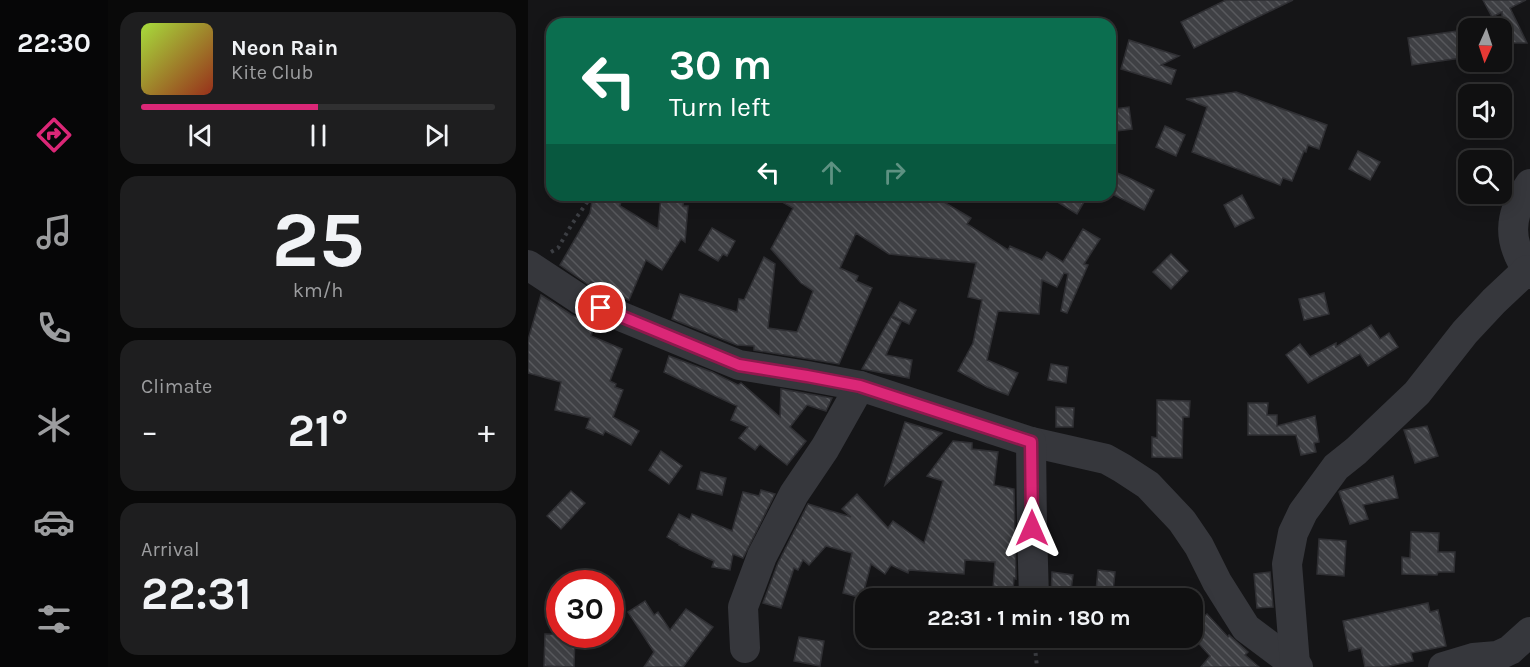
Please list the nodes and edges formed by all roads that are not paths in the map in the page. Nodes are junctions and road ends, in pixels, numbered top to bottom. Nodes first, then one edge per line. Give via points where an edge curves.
1 (1530, 184) edge
2 (539, 259) edge
3 (1529, 272) edge
4 (860, 386) junction
5 (1031, 442) junction
6 (1034, 588) edge
7 (1530, 632) edge
8 (746, 648) dead end
9 (1296, 665) edge
10 (1443, 667) edge

1 - 3 street via 1519,202 1512,229 1516,252
2 - 4 street via 581,300 739,365
3 - 9 street via 1465,332 1417,393 1336,467 1303,512 1293,533 1287,564
4 - 5 street
4 - 8 street via 794,494 762,556 743,608
5 - 6 street
5 - 9 street via 1106,459 1148,485 1182,521 1246,628
7 - 10 street via 1497,656

